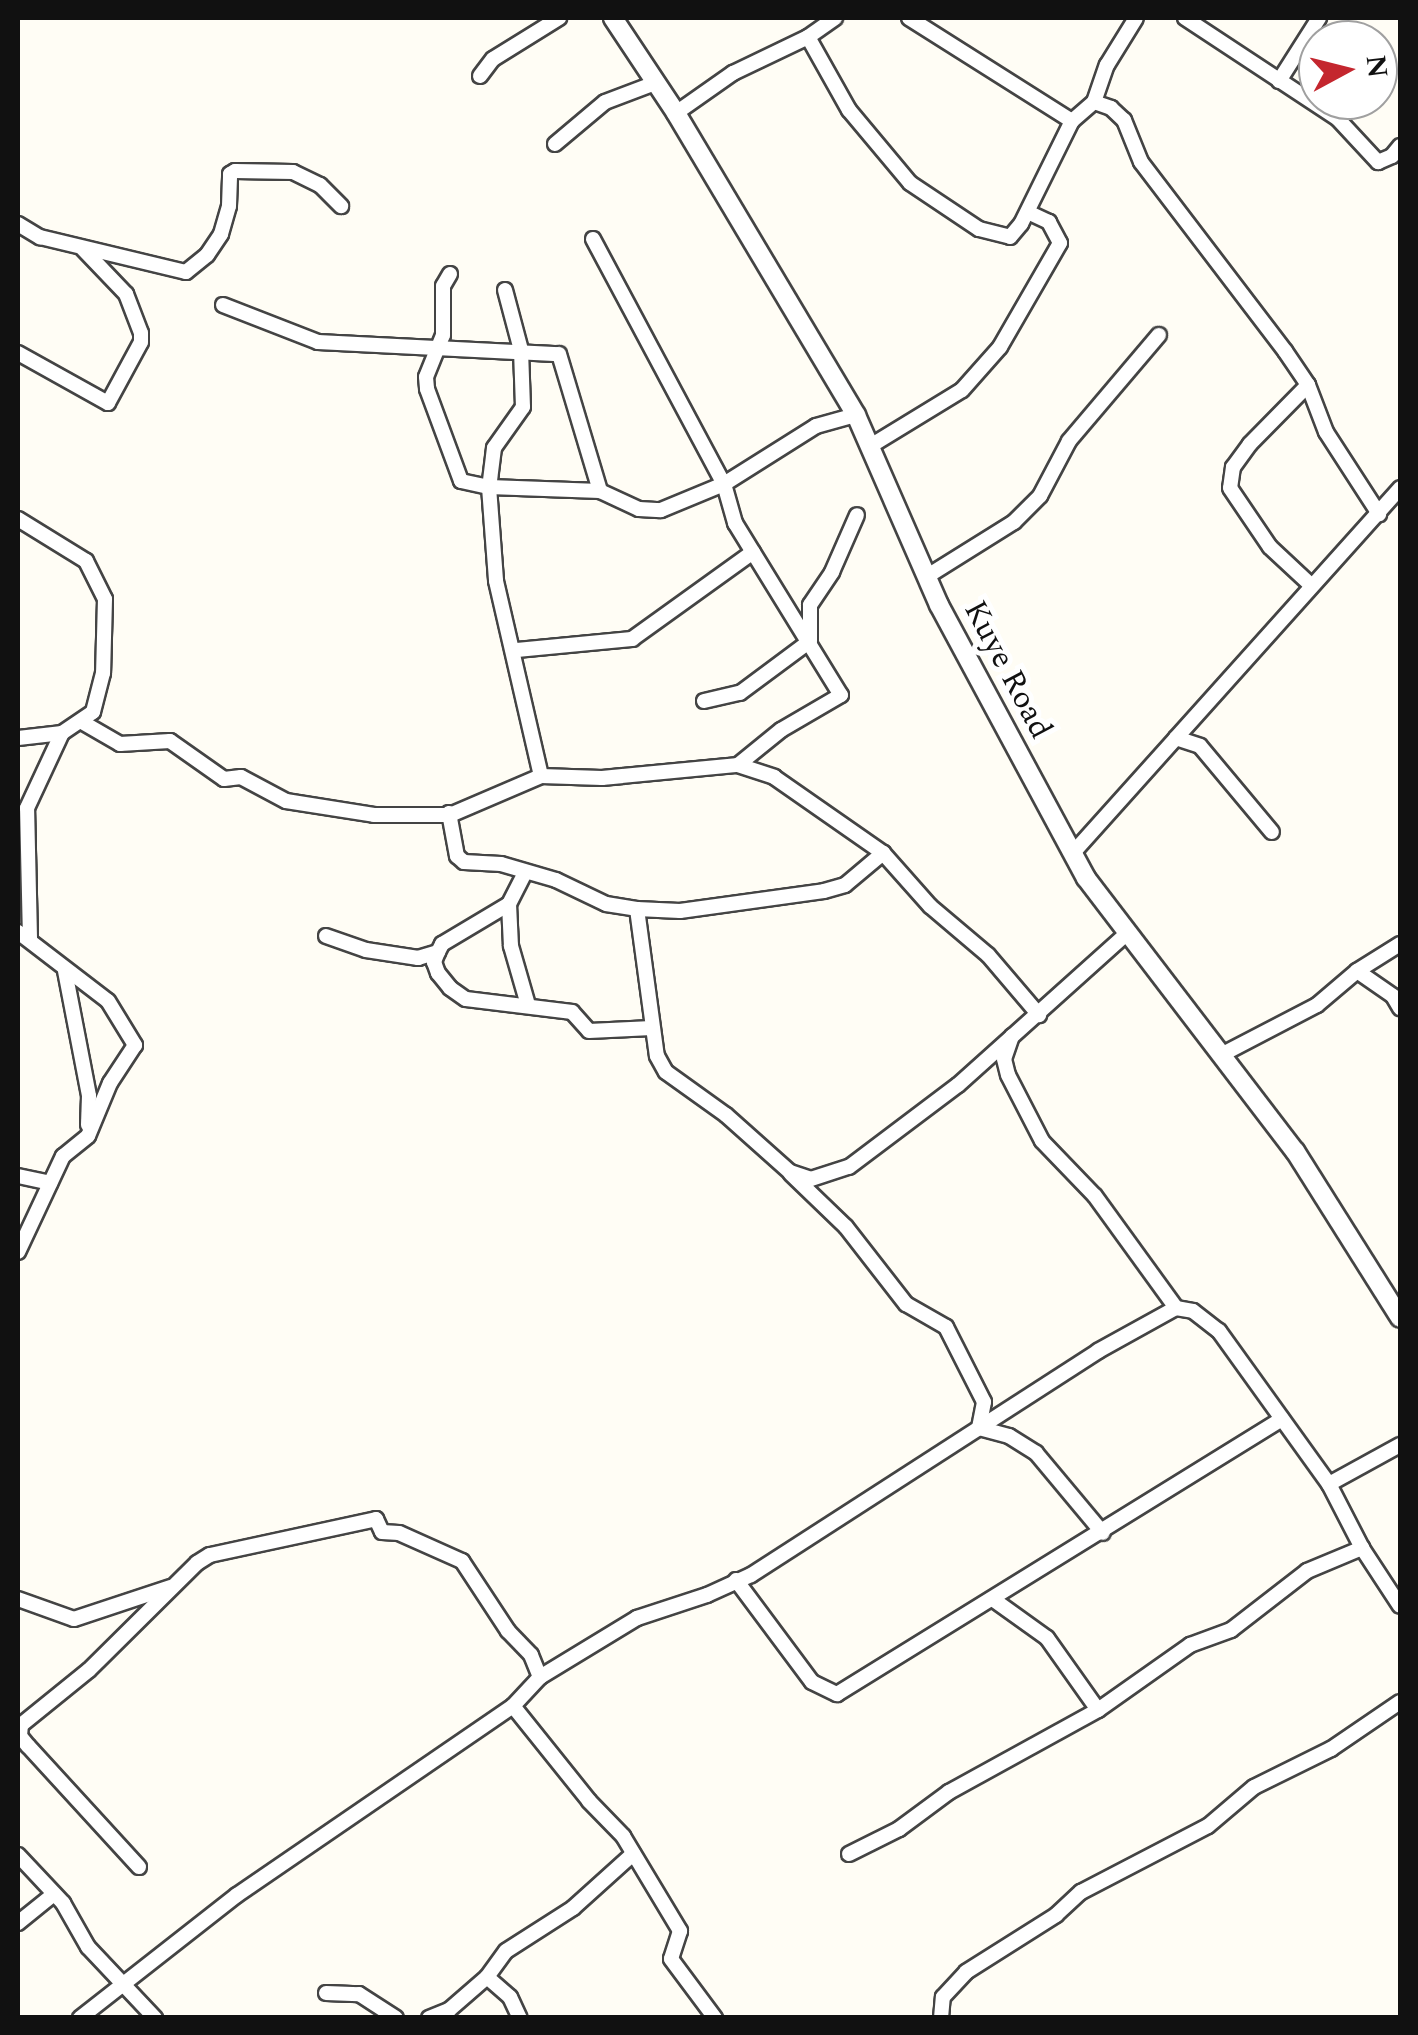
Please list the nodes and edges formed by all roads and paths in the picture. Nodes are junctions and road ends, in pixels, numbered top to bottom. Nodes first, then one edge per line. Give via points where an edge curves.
1 (559, 18) edge
2 (613, 18) edge
3 (835, 18) edge
4 (909, 18) edge
5 (1136, 18) edge
6 (1186, 18) edge
7 (1319, 18) edge
8 (808, 37) junction
9 (480, 76) dead end
10 (1278, 81) junction
11 (655, 83) junction
12 (1094, 102) junction
13 (676, 114) junction
14 (1072, 122) junction
15 (555, 144) dead end
16 (1400, 146) edge
17 (1386, 160) junction
18 (1400, 168) edge
19 (341, 206) dead end
20 (1028, 212) junction
21 (18, 224) edge
22 (593, 239) dead end
23 (83, 249) junction
24 (450, 274) dead end
25 (504, 290) dead end
26 (224, 305) dead end
27 (1158, 336) dead end
28 (440, 345) junction
29 (521, 350) junction
30 (18, 353) edge
31 (1308, 385) junction
32 (856, 415) junction
33 (872, 446) junction
34 (724, 484) junction
35 (488, 487) junction
36 (1400, 488) edge
37 (600, 491) junction
38 (857, 514) dead end
39 (1379, 514) junction
40 (18, 519) edge
41 (753, 552) junction
42 (926, 576) junction
43 (1312, 586) junction
44 (810, 641) junction
45 (516, 650) junction
46 (704, 701) dead end
47 (82, 722) junction
48 (62, 733) junction
49 (18, 738) edge
50 (1176, 738) junction
51 (738, 765) junction
52 (541, 776) junction
53 (449, 814) junction
54 (1272, 832) dead end
55 (883, 853) junction
56 (1072, 854) junction
57 (525, 872) junction
58 (508, 904) junction
59 (637, 909) junction
60 (24, 935) edge
61 (1125, 935) junction
62 (326, 936) dead end
63 (1400, 944) edge
64 (438, 952) junction
65 (65, 970) junction
66 (1357, 971) junction
67 (528, 1005) junction
68 (1400, 1008) edge
69 (1039, 1015) junction
70 (652, 1028) junction
71 (1012, 1036) junction
72 (1220, 1055) junction
73 (88, 1136) junction
74 (790, 1172) junction
75 (18, 1176) edge
76 (50, 1183) junction
77 (18, 1252) edge
78 (1176, 1308) junction
79 (1400, 1318) edge
80 (1282, 1419) junction
81 (979, 1428) junction
82 (1400, 1445) edge
83 (1330, 1484) junction
84 (1104, 1533) junction
85 (1362, 1548) junction
86 (736, 1580) junction
87 (172, 1587) junction
88 (18, 1599) edge
89 (994, 1600) junction
90 (1400, 1606) edge
91 (540, 1678) junction
92 (1400, 1702) edge
93 (513, 1706) junction
94 (1098, 1710) junction
95 (633, 1854) junction
96 (849, 1854) dead end
97 (18, 1855) edge
98 (138, 1867) dead end
99 (54, 1894) junction
100 (18, 1923) edge
101 (487, 1977) junction
102 (119, 1983) junction
103 (326, 1993) dead end
104 (80, 2018) edge
105 (155, 2018) edge
106 (396, 2018) edge
107 (428, 2018) edge
108 (520, 2018) edge
109 (715, 2018) edge
110 (942, 2018) edge

1 - 9 street via 493,60
2 - 11 street, Kuye Road
3 - 8 street
4 - 14 street
5 - 12 street
6 - 10 street
7 - 10 street
8 - 13 street via 732,73
8 - 20 street via 859,124 920,190 1003,238
10 - 17 street via 1338,119 1378,162
11 - 13 street, Kuye Road
11 - 15 street via 605,102
12 - 14 street
12 - 31 street via 1124,120 1141,162
13 - 32 street, Kuye Road
14 - 20 street
16 - 17 street
17 - 18 street
19 - 23 street via 307,177 246,170 230,174 226,222 195,268 174,270
20 - 33 street via 1049,222 1060,242 1018,321 976,378
21 - 23 street
22 - 34 street
23 - 30 street via 126,294 141,333 108,403
24 - 28 street via 442,286
25 - 29 street
26 - 28 street via 318,342 414,350
27 - 42 street via 1069,441 1040,496 1014,522
28 - 29 street
28 - 35 street via 426,389 461,481
29 - 35 street via 523,407 494,448
29 - 37 street via 559,354
31 - 39 street via 1326,432
31 - 43 street via 1250,444 1233,467 1230,488 1270,547
32 - 33 street, Kuye Road
32 - 34 street via 816,426
33 - 42 street, Kuye Road
34 - 37 street via 661,510 639,509
34 - 41 street via 735,523
35 - 37 street
35 - 45 street via 496,580
36 - 39 street
38 - 44 street via 810,606
39 - 43 street
40 - 47 street via 86,561 105,599 99,694
41 - 44 street
41 - 45 street via 632,639
42 - 56 street, Kuye Road
43 - 50 street
44 - 46 street via 740,694
44 - 51 street via 841,694
45 - 52 street
47 - 48 street
47 - 53 street via 120,744 170,741 224,779 241,777 286,800 374,815
48 - 49 street
48 - 60 street via 27,808
50 - 54 street via 1200,746
50 - 56 street
51 - 52 street via 602,778
51 - 55 street via 774,777
52 - 53 street
53 - 57 street via 464,862
55 - 59 street via 824,892 680,911
55 - 69 street
56 - 61 street, Kuye Road
57 - 58 street
57 - 59 street
58 - 64 street
58 - 67 street via 511,946
59 - 70 street
60 - 65 street
61 - 69 street
61 - 72 street, Kuye Road
62 - 64 street via 403,958
63 - 66 street
64 - 67 street via 438,973 466,998
65 - 73 street via 88,1096
65 - 73 street via 108,1001 134,1045
66 - 68 street via 1394,996
66 - 72 street via 1318,1005
67 - 70 street via 572,1012 589,1031
69 - 71 street
70 - 74 street via 666,1072
71 - 74 street via 849,1167 811,1179
71 - 78 street via 1004,1060 1008,1076 1042,1141 1095,1196
72 - 79 street, Kuye Road via 1296,1151
73 - 76 street via 63,1156
74 - 81 street via 846,1227 906,1304 946,1328 984,1402
75 - 76 street
76 - 77 street
78 - 80 street via 1193,1311 1219,1332
78 - 81 street
80 - 83 street
80 - 84 street
81 - 84 street via 1024,1442
81 - 86 street
82 - 83 street
83 - 85 street
84 - 89 street
85 - 90 street
85 - 94 street via 1307,1571 1231,1630 1167,1659
86 - 89 street via 812,1682 837,1694
86 - 91 street via 637,1618
87 - 88 street via 74,1618
87 - 91 street via 210,1556 376,1519 382,1532 462,1561 532,1655
87 - 98 street via 89,1670 21,1724 28,1746
89 - 94 street via 1038,1628
91 - 93 street
92 - 110 street via 1331,1749 1254,1787 1208,1826 1081,1892 966,1972 943,1997
93 - 95 street
93 - 102 street
94 - 96 street
95 - 101 street via 573,1908 506,1951
95 - 109 street via 680,1931 671,1959
97 - 99 street
99 - 100 street
99 - 102 street
101 - 107 street via 449,2010
101 - 108 street via 510,1997
102 - 104 street
102 - 105 street
103 - 106 street via 359,1994

